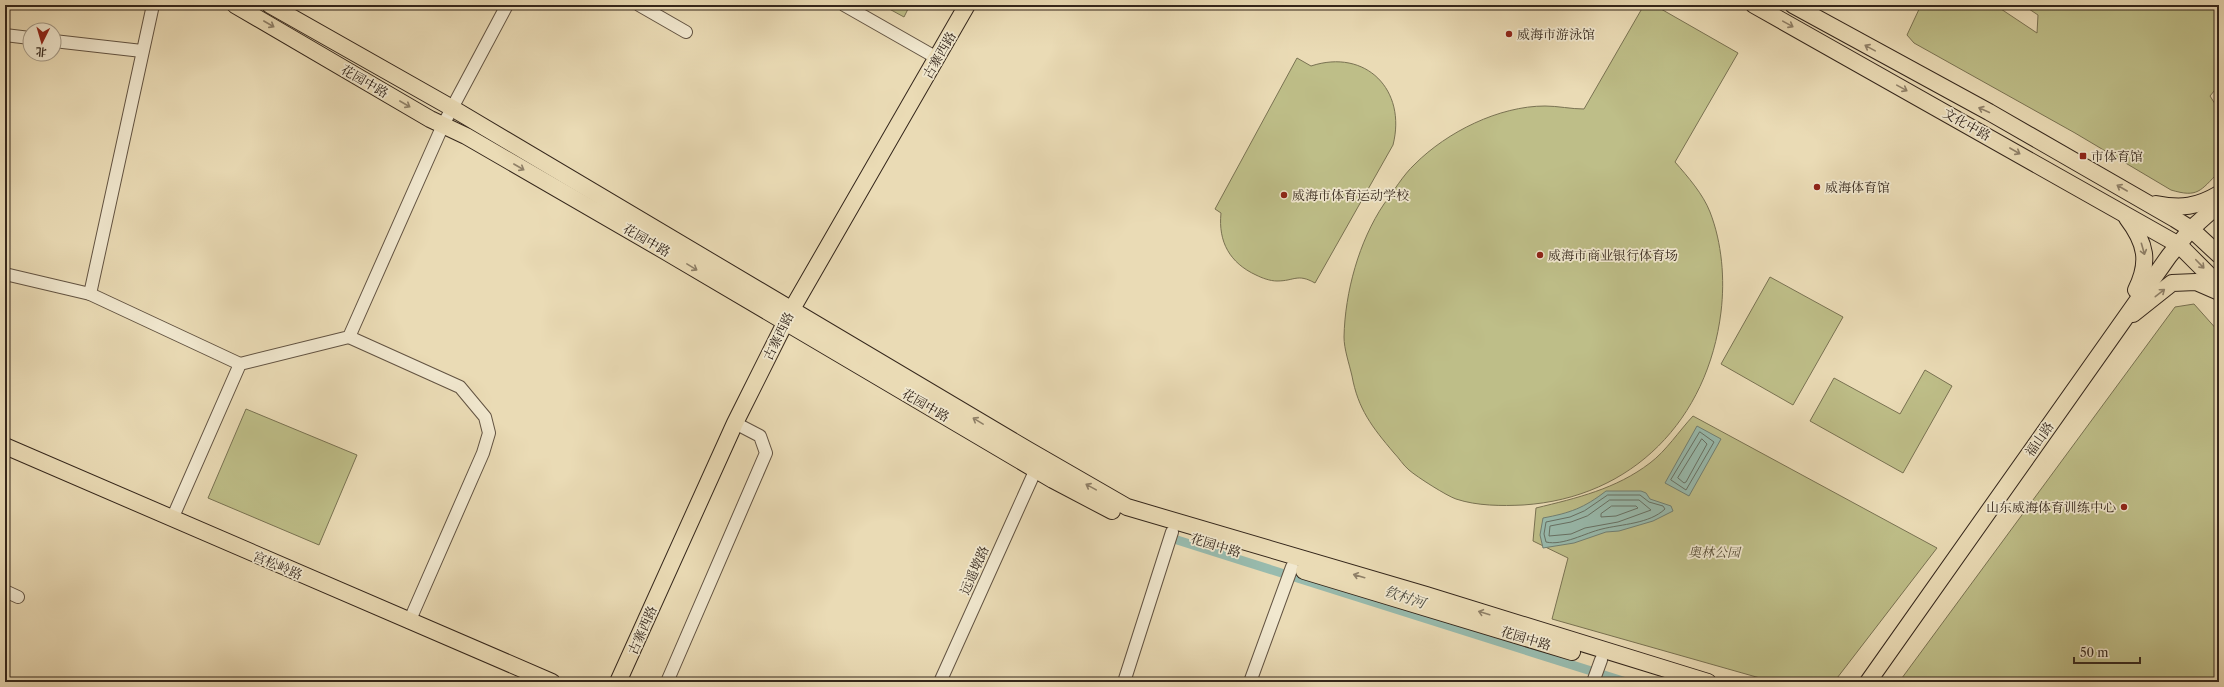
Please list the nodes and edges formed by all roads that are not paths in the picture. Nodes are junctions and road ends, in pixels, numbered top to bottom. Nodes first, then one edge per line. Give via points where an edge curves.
1 (153, 5) edge
2 (235, 5) edge
3 (270, 5) edge
4 (507, 5) edge
5 (639, 5) edge
6 (844, 5) edge
7 (967, 5) edge
8 (1754, 5) edge
9 (1792, 5) edge
10 (686, 32) dead end
11 (5, 35) edge
12 (22, 37) edge
13 (62, 42) edge
14 (142, 51) junction
15 (937, 58) junction
16 (452, 108) junction
17 (443, 126) junction
18 (2219, 194) edge
19 (2143, 201) junction
20 (2219, 204) edge
21 (2124, 215) junction
22 (2191, 229) junction
23 (2179, 245) junction
24 (2219, 255) edge
25 (5, 274) edge
26 (2219, 284) edge
27 (2219, 292) edge
28 (90, 294) junction
29 (789, 316) junction
30 (2118, 326) junction
31 (349, 337) junction
32 (240, 364) junction
33 (735, 423) junction
34 (5, 446) edge
35 (5, 456) edge
36 (1036, 469) junction
37 (172, 519) junction
38 (1172, 532) junction
39 (1291, 573) junction
40 (5, 591) edge
41 (18, 597) dead end
42 (409, 622) junction
43 (1600, 664) junction
44 (1593, 681) edge
45 (526, 682) edge
46 (552, 682) edge
47 (618, 682) edge
48 (667, 682) edge
49 (940, 682) edge
50 (1124, 682) edge
51 (1250, 682) edge
52 (1670, 682) edge
53 (1708, 682) edge
54 (1868, 682) edge

1 - 14 street
2 -> 17 main road, 花园中路
3 - 16 main road
4 - 16 street
5 - 10 street
6 - 15 street
7 - 15 main road, 古寨西路
8 -> 21 main road, 文化中路
19 -> 9 main road, 文化中路 via 1989,112
11 - 12 street
13 - 14 street
14 - 28 street
15 - 29 main road, 古寨西路
16 - 17 street
16 - 29 main road
17 -> 29 main road, 花园中路 via 466,136
17 - 31 street
18 - 19 main road via 2203,203 2172,208
19 - 22 main road, 文化中路
20 - 22 main road, 福山路
21 - 23 main road, 文化中路
21 -> 30 main road via 2137,232 2145,254 2144,274
22 - 23 main road, 福山路
22 - 24 main road, 文化中路
23 -> 26 main road, 文化中路
23 - 30 main road, 福山路
25 - 28 street
30 -> 27 main road via 2172,283 2196,282
28 - 32 street
29 - 33 main road, 古寨西路
29 - 36 main road, 花园中路
53 -> 29 main road via 1126,507
30 - 54 main road, 福山路
31 - 32 street
31 - 42 street via 460,387 485,417 489,433 483,453
32 - 37 street
33 - 47 main road, 古寨西路
33 - 48 street via 760,436 766,453
34 - 37 main road, 宫松岭路
35 - 45 main road
36 - 38 main road, 花园中路 via 1125,517
36 - 49 street, 远遥墩路
37 - 42 main road, 宫松岭路
38 - 39 main road, 花园中路
38 - 50 street
39 - 43 main road, 花园中路
39 - 51 street
40 - 41 street
42 - 46 main road, 宫松岭路
43 - 44 street
43 - 52 main road, 花园中路

